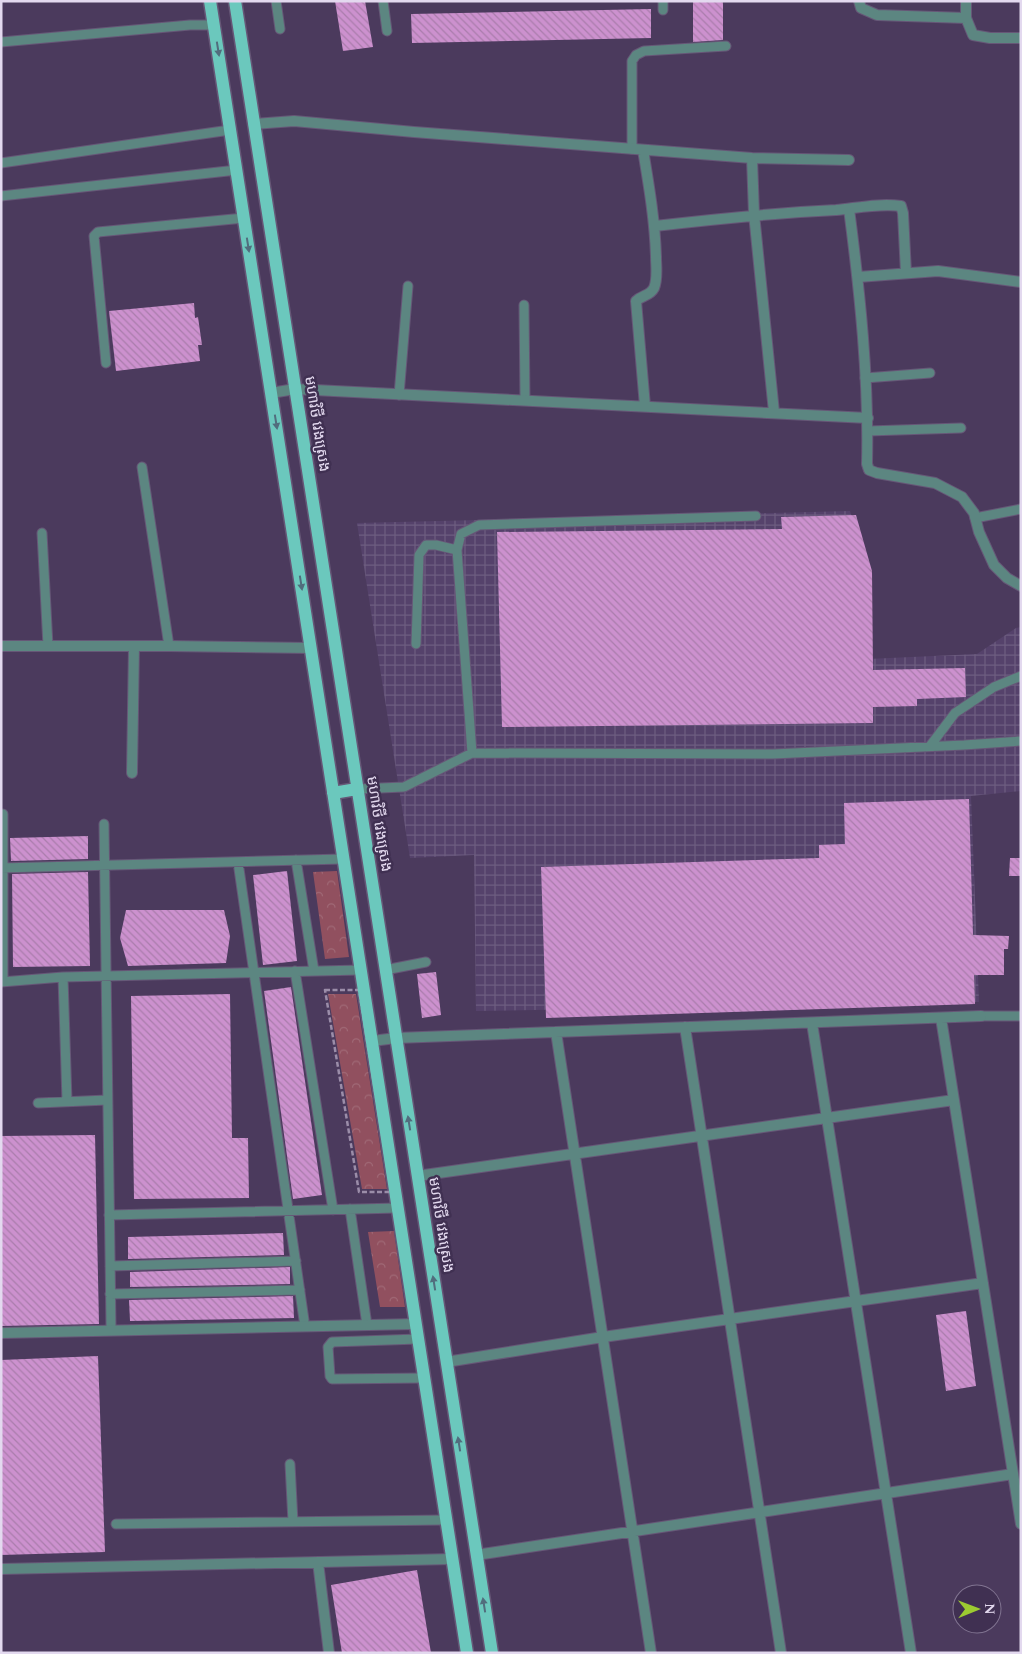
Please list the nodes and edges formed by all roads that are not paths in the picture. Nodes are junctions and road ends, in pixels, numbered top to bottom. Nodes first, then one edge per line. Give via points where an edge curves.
1 (210, 1) edge
2 (235, 1) edge
3 (276, 1) edge
4 (382, 1) edge
5 (859, 1) edge
6 (966, 1) edge
7 (966, 18) junction
8 (214, 25) junction
9 (280, 29) dead end
10 (387, 31) dead end
11 (1021, 38) edge
12 (1, 42) edge
13 (726, 46) dead end
14 (253, 124) junction
15 (230, 130) junction
16 (632, 149) junction
17 (643, 150) junction
18 (752, 158) junction
19 (849, 160) dead end
20 (1, 162) edge
21 (237, 170) junction
22 (1, 196) edge
23 (849, 209) junction
24 (754, 214) junction
25 (244, 218) junction
26 (655, 226) junction
27 (906, 273) junction
28 (858, 277) junction
29 (1021, 282) edge
30 (408, 286) dead end
31 (524, 305) dead end
32 (106, 363) dead end
33 (930, 373) dead end
34 (865, 378) junction
35 (295, 389) junction
36 (271, 393) junction
37 (399, 395) junction
38 (524, 400) junction
39 (645, 406) junction
40 (774, 412) junction
41 (868, 418) junction
42 (961, 428) dead end
43 (868, 431) junction
44 (142, 467) dead end
45 (1021, 509) edge
46 (756, 516) dead end
47 (975, 518) junction
48 (42, 533) dead end
49 (457, 550) junction
50 (1021, 586) edge
51 (416, 644) dead end
52 (1, 646) edge
53 (48, 646) junction
54 (134, 646) junction
55 (169, 646) junction
56 (311, 648) junction
57 (1021, 676) edge
58 (1021, 741) edge
59 (930, 746) junction
60 (472, 753) junction
61 (132, 773) dead end
62 (357, 789) junction
63 (333, 793) junction
64 (3, 814) dead end
65 (104, 824) dead end
66 (343, 859) junction
67 (296, 860) junction
68 (238, 862) junction
69 (104, 865) junction
70 (2, 868) edge
71 (426, 962) dead end
72 (361, 970) junction
73 (386, 970) junction
74 (314, 971) junction
75 (295, 972) junction
76 (254, 973) junction
77 (106, 976) junction
78 (63, 977) junction
79 (2, 981) edge
80 (981, 1016) joint
81 (1021, 1016) edge
82 (941, 1018) junction
83 (812, 1022) junction
84 (685, 1027) junction
85 (556, 1032) junction
86 (396, 1038) junction
87 (372, 1041) junction
88 (107, 1100) junction
89 (954, 1100) junction
90 (67, 1101) junction
91 (38, 1103) dead end
92 (827, 1118) junction
93 (702, 1136) junction
94 (575, 1154) junction
95 (417, 1176) junction
96 (398, 1208) junction
97 (350, 1209) junction
98 (289, 1210) junction
99 (333, 1210) junction
100 (109, 1215) junction
101 (296, 1261) junction
102 (110, 1266) junction
103 (983, 1283) junction
104 (300, 1290) junction
105 (110, 1294) junction
106 (856, 1301) junction
107 (730, 1319) junction
108 (304, 1320) dead end
109 (416, 1324) junction
110 (367, 1325) junction
111 (111, 1327) dead end
112 (1, 1333) edge
113 (603, 1337) junction
114 (418, 1339) junction
115 (446, 1362) junction
116 (424, 1378) junction
117 (290, 1464) dead end
118 (1013, 1474) junction
119 (886, 1494) junction
120 (760, 1512) junction
121 (446, 1520) junction
122 (293, 1522) junction
123 (116, 1524) dead end
124 (1021, 1524) edge
125 (632, 1532) junction
126 (476, 1555) junction
127 (452, 1559) junction
128 (318, 1562) junction
129 (1, 1569) edge
130 (329, 1653) edge
131 (467, 1653) edge
132 (492, 1653) edge
133 (651, 1653) edge
134 (781, 1653) edge
135 (911, 1653) edge

1 - 8 main road
2 - 14 main road, មហាវិថី វេងស្រេង
3 - 9 lane
4 - 10 lane
5 - 7 street via 861,8 877,15
6 - 7 street
7 - 11 street via 972,35
8 - 12 lane
8 -> 15 main road
13 - 16 lane via 644,51 636,55 631,74
14 - 16 street via 294,121
14 - 35 main road, មហាវិថី វេងស្រេង
15 - 20 lane
15 - 21 main road
16 - 17 street
17 - 18 street
17 - 26 street
18 - 19 street
18 - 24 street
21 - 22 lane
21 - 25 main road
23 - 24 street
23 - 27 street via 890,204 901,206
23 - 28 street
24 - 26 street
24 - 40 street
25 - 32 lane via 98,232 94,236
25 -> 36 main road
26 - 39 street via 654,288 636,301
27 - 28 street
27 - 29 street via 938,271
28 - 34 street
30 - 37 lane
31 - 38 lane
33 - 34 lane
34 - 41 street
35 - 36 street
35 - 37 street
35 - 62 main road, មហាវិថី វេងស្រេង
36 -> 56 main road
37 - 38 street
38 - 39 street
39 - 40 street
40 - 41 street
41 - 43 street
42 - 43 lane
43 - 47 street via 869,470 935,483 962,497
44 - 55 lane
45 - 47 lane
46 - 49 lane via 479,525 461,534
47 - 50 street via 994,565
48 - 53 lane
49 - 51 lane via 426,545 419,555
49 - 60 lane
52 - 53 street
53 - 54 street
54 - 55 street
54 - 61 street
55 - 56 street
56 - 63 main road
57 - 59 lane via 994,687 955,713
58 - 59 lane
59 - 60 lane via 773,754
60 - 62 lane via 404,787
62 - 63 main road
62 - 73 main road, មហាវិថី វេងស្រេង
63 - 66 main road
64 - 70 lane
65 - 69 lane
66 - 67 lane
66 - 72 main road
67 - 68 lane
67 - 74 lane
68 - 69 lane
68 - 76 lane
69 - 70 lane
69 - 77 lane
70 - 79 lane
71 - 73 lane
72 - 74 lane
72 - 87 main road
73 - 86 main road, មហាវិថី វេងស្រេង
74 - 75 lane
75 - 76 lane
75 - 99 lane
76 - 77 lane
76 - 98 lane
77 - 78 lane
77 - 88 lane
78 - 79 lane
78 - 90 lane
80 - 81 lane
80 - 82 street
82 - 83 street
82 - 89 street
83 - 84 street
83 - 92 street
84 - 85 street
84 - 93 street
85 - 86 street
85 - 94 street
86 - 87 street
95 -> 86 main road, មហាវិថី វេងស្រេង
87 - 96 main road
88 - 90 lane
88 - 100 lane
89 - 92 street
89 - 103 street
90 - 91 lane
92 - 93 street
92 - 106 street
93 - 94 street
93 - 107 street
94 - 95 street
94 - 113 street
115 -> 95 main road, មហាវិថី វេងស្រេង
96 - 97 lane
96 - 109 main road
97 - 99 lane
97 - 110 lane
98 - 99 lane
98 - 100 lane
98 - 101 lane
100 - 102 lane
101 - 102 lane
101 - 104 lane
102 - 105 lane
103 - 106 street
103 - 118 street
104 - 105 lane
104 - 108 lane
105 - 111 lane
106 - 107 street
106 - 119 street
107 - 113 street
107 - 120 street
109 - 110 street
109 - 114 main road
110 - 112 street
113 - 115 street
113 - 125 street
114 - 116 main road
114 - 116 lane via 332,1342 328,1347 330,1376 332,1379
126 -> 115 main road, មហាវិថី វេងស្រេង
116 - 121 main road
117 - 122 lane
118 - 119 street
118 - 124 street
119 - 120 street
119 - 135 street
120 - 125 street
120 - 134 street
121 - 122 lane
121 - 127 main road
122 - 123 lane
125 - 126 street
125 - 133 street
132 -> 126 main road, មហាវិថី វេងស្រេង
127 - 128 street
127 - 131 main road
128 - 129 street
128 - 130 street

